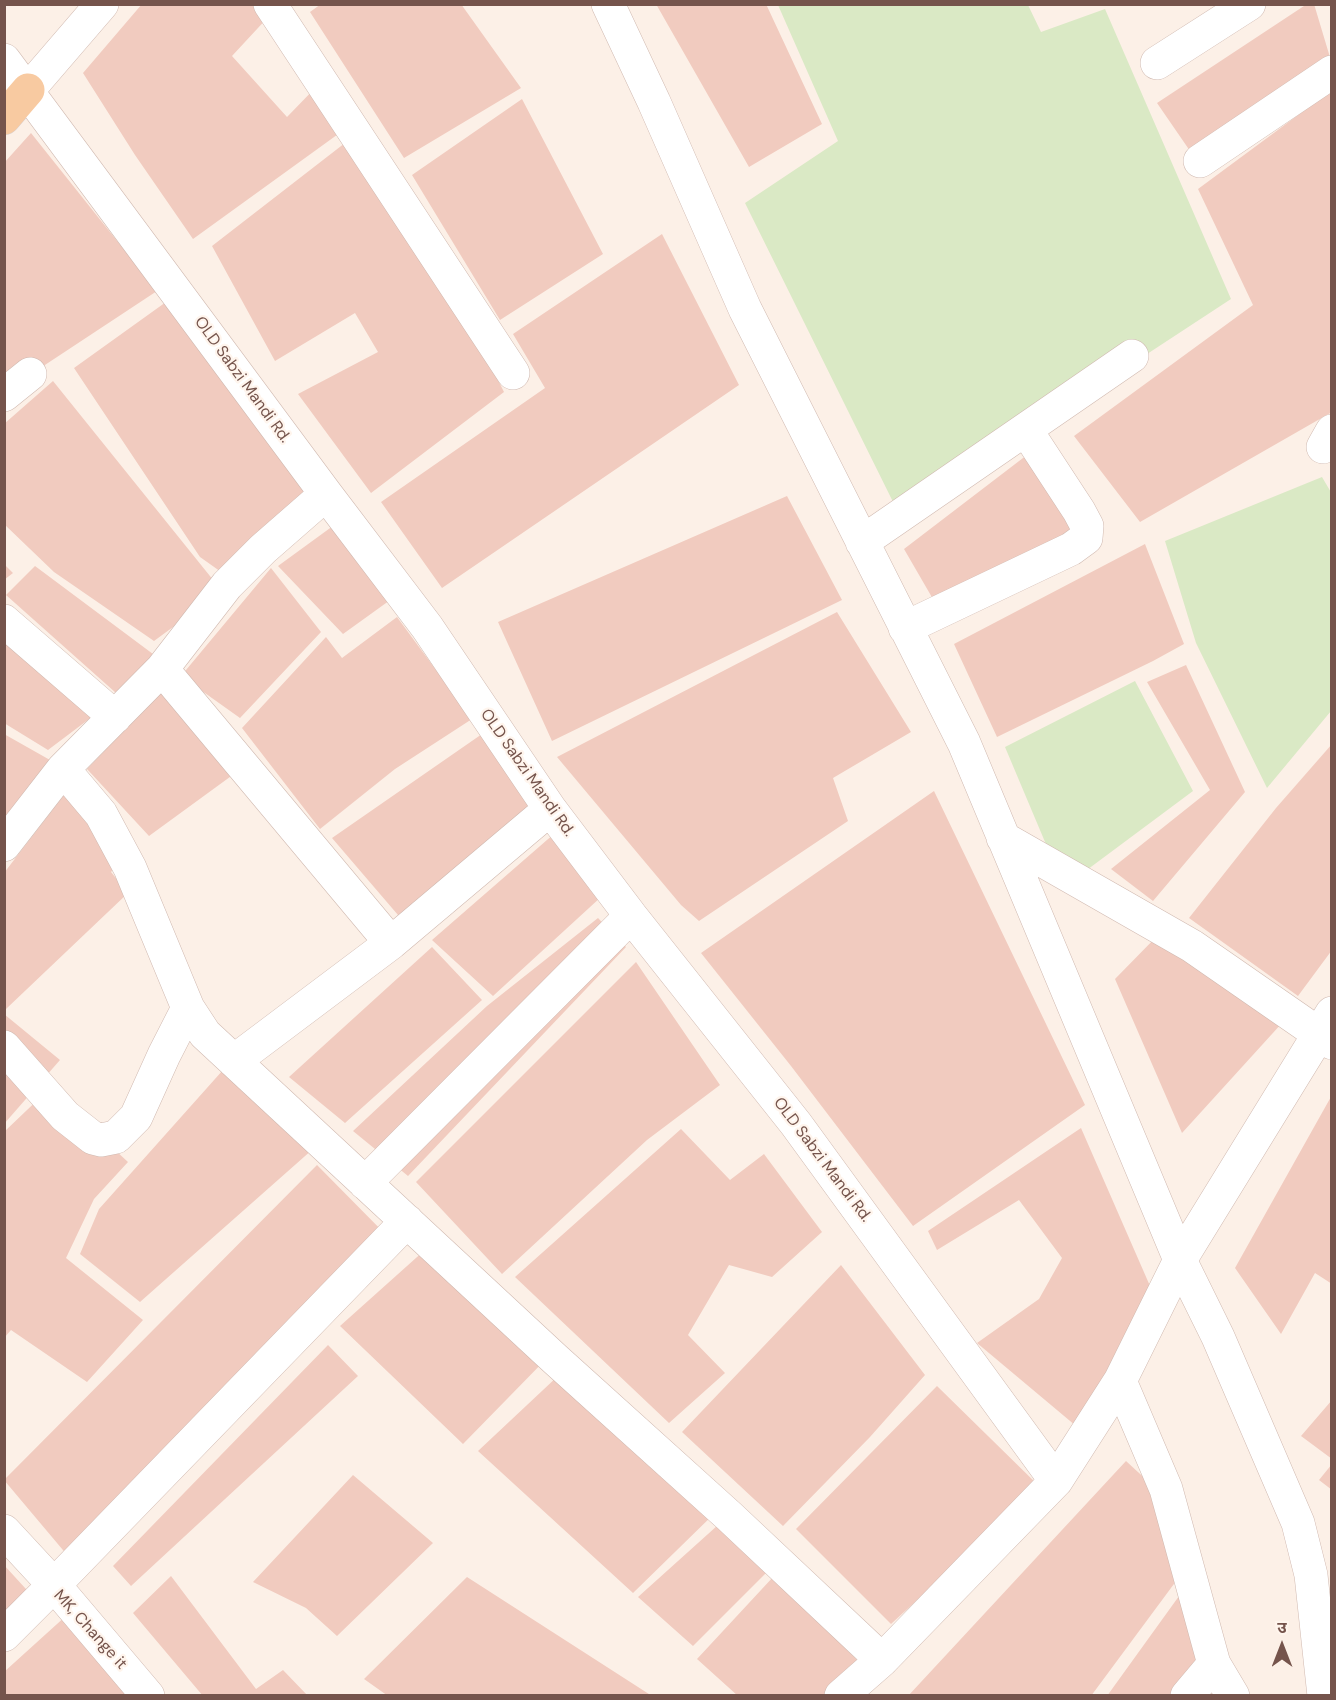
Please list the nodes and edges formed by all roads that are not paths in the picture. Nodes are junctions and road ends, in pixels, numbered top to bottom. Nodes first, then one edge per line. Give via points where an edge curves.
1 (102, 4) edge
2 (270, 4) edge
3 (608, 4) edge
4 (1249, 4) edge
5 (4, 60) edge
6 (1158, 63) dead end
7 (1332, 72) edge
8 (28, 90) junction
9 (4, 118) edge
10 (1200, 161) dead end
11 (1132, 356) dead end
12 (513, 373) dead end
13 (30, 374) dead end
14 (4, 395) edge
15 (1026, 430) junction
16 (326, 494) junction
17 (862, 542) junction
18 (4, 621) edge
19 (905, 628) junction
20 (162, 669) junction
21 (115, 717) junction
22 (63, 769) junction
23 (550, 809) junction
24 (1003, 838) junction
25 (4, 845) edge
26 (631, 916) junction
27 (391, 943) junction
28 (188, 1008) junction
29 (1327, 1030) edge
30 (4, 1047) edge
31 (234, 1061) junction
32 (365, 1183) junction
33 (407, 1221) junction
34 (1180, 1260) junction
35 (1120, 1381) junction
36 (1056, 1481) junction
37 (4, 1531) edge
38 (54, 1585) junction
39 (4, 1635) edge
40 (882, 1660) junction
41 (1214, 1664) junction
42 (148, 1695) edge
43 (841, 1695) edge
44 (1187, 1695) edge
45 (1233, 1695) edge
46 (1324, 1695) edge

1 - 8 street
2 - 12 street
3 - 17 street via 745,309
4 - 6 street
5 - 8 street, OLD Sabzi Mandi Rd.
7 - 10 street
8 - 9 main road
8 - 16 street, OLD Sabzi Mandi Rd.
11 - 15 street
13 - 14 street
15 - 17 street
15 - 19 street via 1087,526 1086,538 1071,549
16 - 20 street via 227,585
16 - 23 street, OLD Sabzi Mandi Rd. via 427,627
17 - 19 street
18 - 21 street
19 - 24 street via 964,744
20 - 21 street
20 - 27 street
21 - 22 street
22 - 25 street
22 - 28 street via 101,814 130,868
23 - 26 street, OLD Sabzi Mandi Rd.
23 - 27 street
24 - 29 street via 1192,946
24 - 34 street
26 - 32 street
26 - 36 street, OLD Sabzi Mandi Rd. via 796,1124
27 - 31 street
28 - 30 street via 136,1117 116,1137 108,1139 93,1138 65,1116
28 - 31 street via 205,1034
29 - 34 street
31 - 32 street
32 - 33 street
33 - 38 street
33 - 40 street
34 - 35 street
34 - 46 street via 1218,1337 1298,1523 1311,1575
35 - 36 street
35 - 41 street via 1166,1489
36 - 40 street
37 - 38 street
38 - 39 street, MK, Change it
38 - 42 street, MK, Change it
40 - 43 street
41 - 44 street
41 - 45 street

